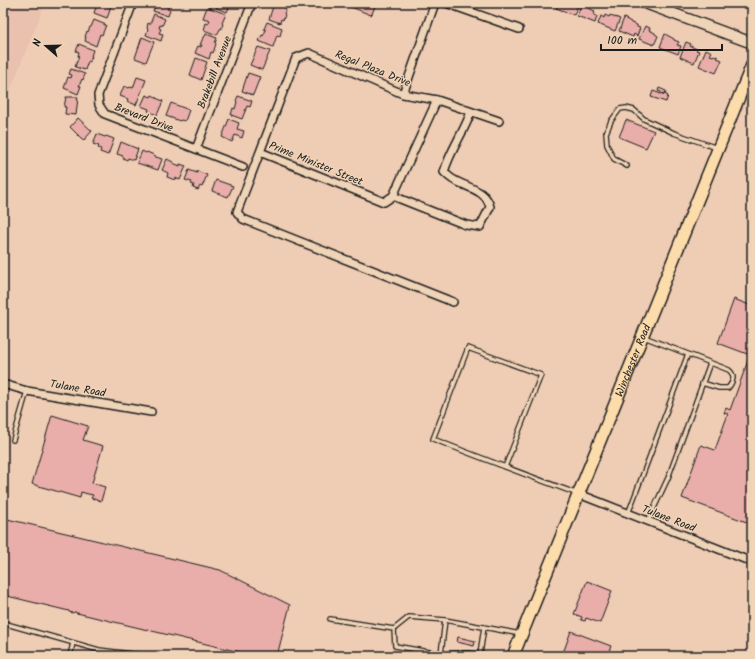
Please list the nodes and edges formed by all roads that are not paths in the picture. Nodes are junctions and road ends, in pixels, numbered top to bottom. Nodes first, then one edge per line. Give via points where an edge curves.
1 (133, 3) edge
2 (252, 3) edge
3 (435, 3) edge
4 (446, 3) edge
5 (645, 3) edge
6 (667, 7) edge
7 (519, 29) dead end
8 (752, 42) edge
9 (752, 65) edge
10 (403, 94) junction
11 (437, 100) junction
12 (471, 112) junction
13 (499, 122) dead end
14 (196, 149) junction
15 (718, 149) junction
16 (260, 152) junction
17 (627, 166) dead end
18 (242, 167) dead end
19 (393, 196) junction
20 (453, 302) dead end
21 (643, 336) junction
22 (688, 354) junction
23 (710, 363) junction
24 (702, 383) junction
25 (3, 384) edge
26 (27, 391) junction
27 (151, 412) dead end
28 (13, 440) dead end
29 (506, 467) junction
30 (579, 494) junction
31 (628, 514) junction
32 (648, 522) junction
33 (752, 562) edge
34 (330, 619) dead end
35 (445, 620) junction
36 (3, 623) edge
37 (484, 627) junction
38 (394, 629) junction
39 (522, 634) junction
40 (74, 643) junction
41 (4, 654) dead end
42 (441, 654) junction
43 (20, 656) edge
44 (70, 656) edge
45 (148, 656) edge
46 (513, 656) edge

1 - 14 street, Brevard Drive via 98,95 98,105 104,114
2 - 14 street, Brakebill Avenue
3 - 10 street
4 - 7 street
5 - 6 street
6 - 8 street
9 - 15 main road, Winchester Road
10 - 11 street, Regal Plaza Drive
10 - 16 street, Regal Plaza Drive via 309,53 296,58
11 - 12 street, Regal Plaza Drive
11 - 19 street
12 - 13 street, Regal Plaza Drive
12 - 19 street, Prime Minister Street via 444,172 453,179 482,192 489,202 490,207 480,227 466,225
14 - 18 street, Brevard Drive
15 - 17 lane via 674,133 644,119 634,110 620,109 606,133 607,146 614,159
15 - 21 main road, Winchester Road
16 - 19 street, Prime Minister Street via 384,202
16 - 20 street, Prime Minister Street via 237,212 243,219
21 - 22 lane
21 - 30 main road, Winchester Road
22 - 23 lane
22 - 31 lane
23 - 24 lane
23 - 24 lane via 729,370 734,378 732,383 723,389
24 - 32 lane via 668,478
25 - 26 street, Tulane Road
26 - 27 street, Tulane Road
26 - 28 lane
29 - 29 lane via 433,440 468,348 541,375
29 - 30 lane
30 - 31 street, Tulane Road
30 - 39 main road, Winchester Road
31 - 32 street, Tulane Road
32 - 33 street, Tulane Road
34 - 38 lane
35 - 37 lane
35 - 38 lane via 409,617
35 - 42 lane
36 - 40 lane
37 - 39 lane
37 - 42 lane via 480,654
38 - 42 lane via 395,646
39 - 46 main road, Winchester Road
40 - 44 lane
40 - 45 lane via 99,650
41 - 43 lane

